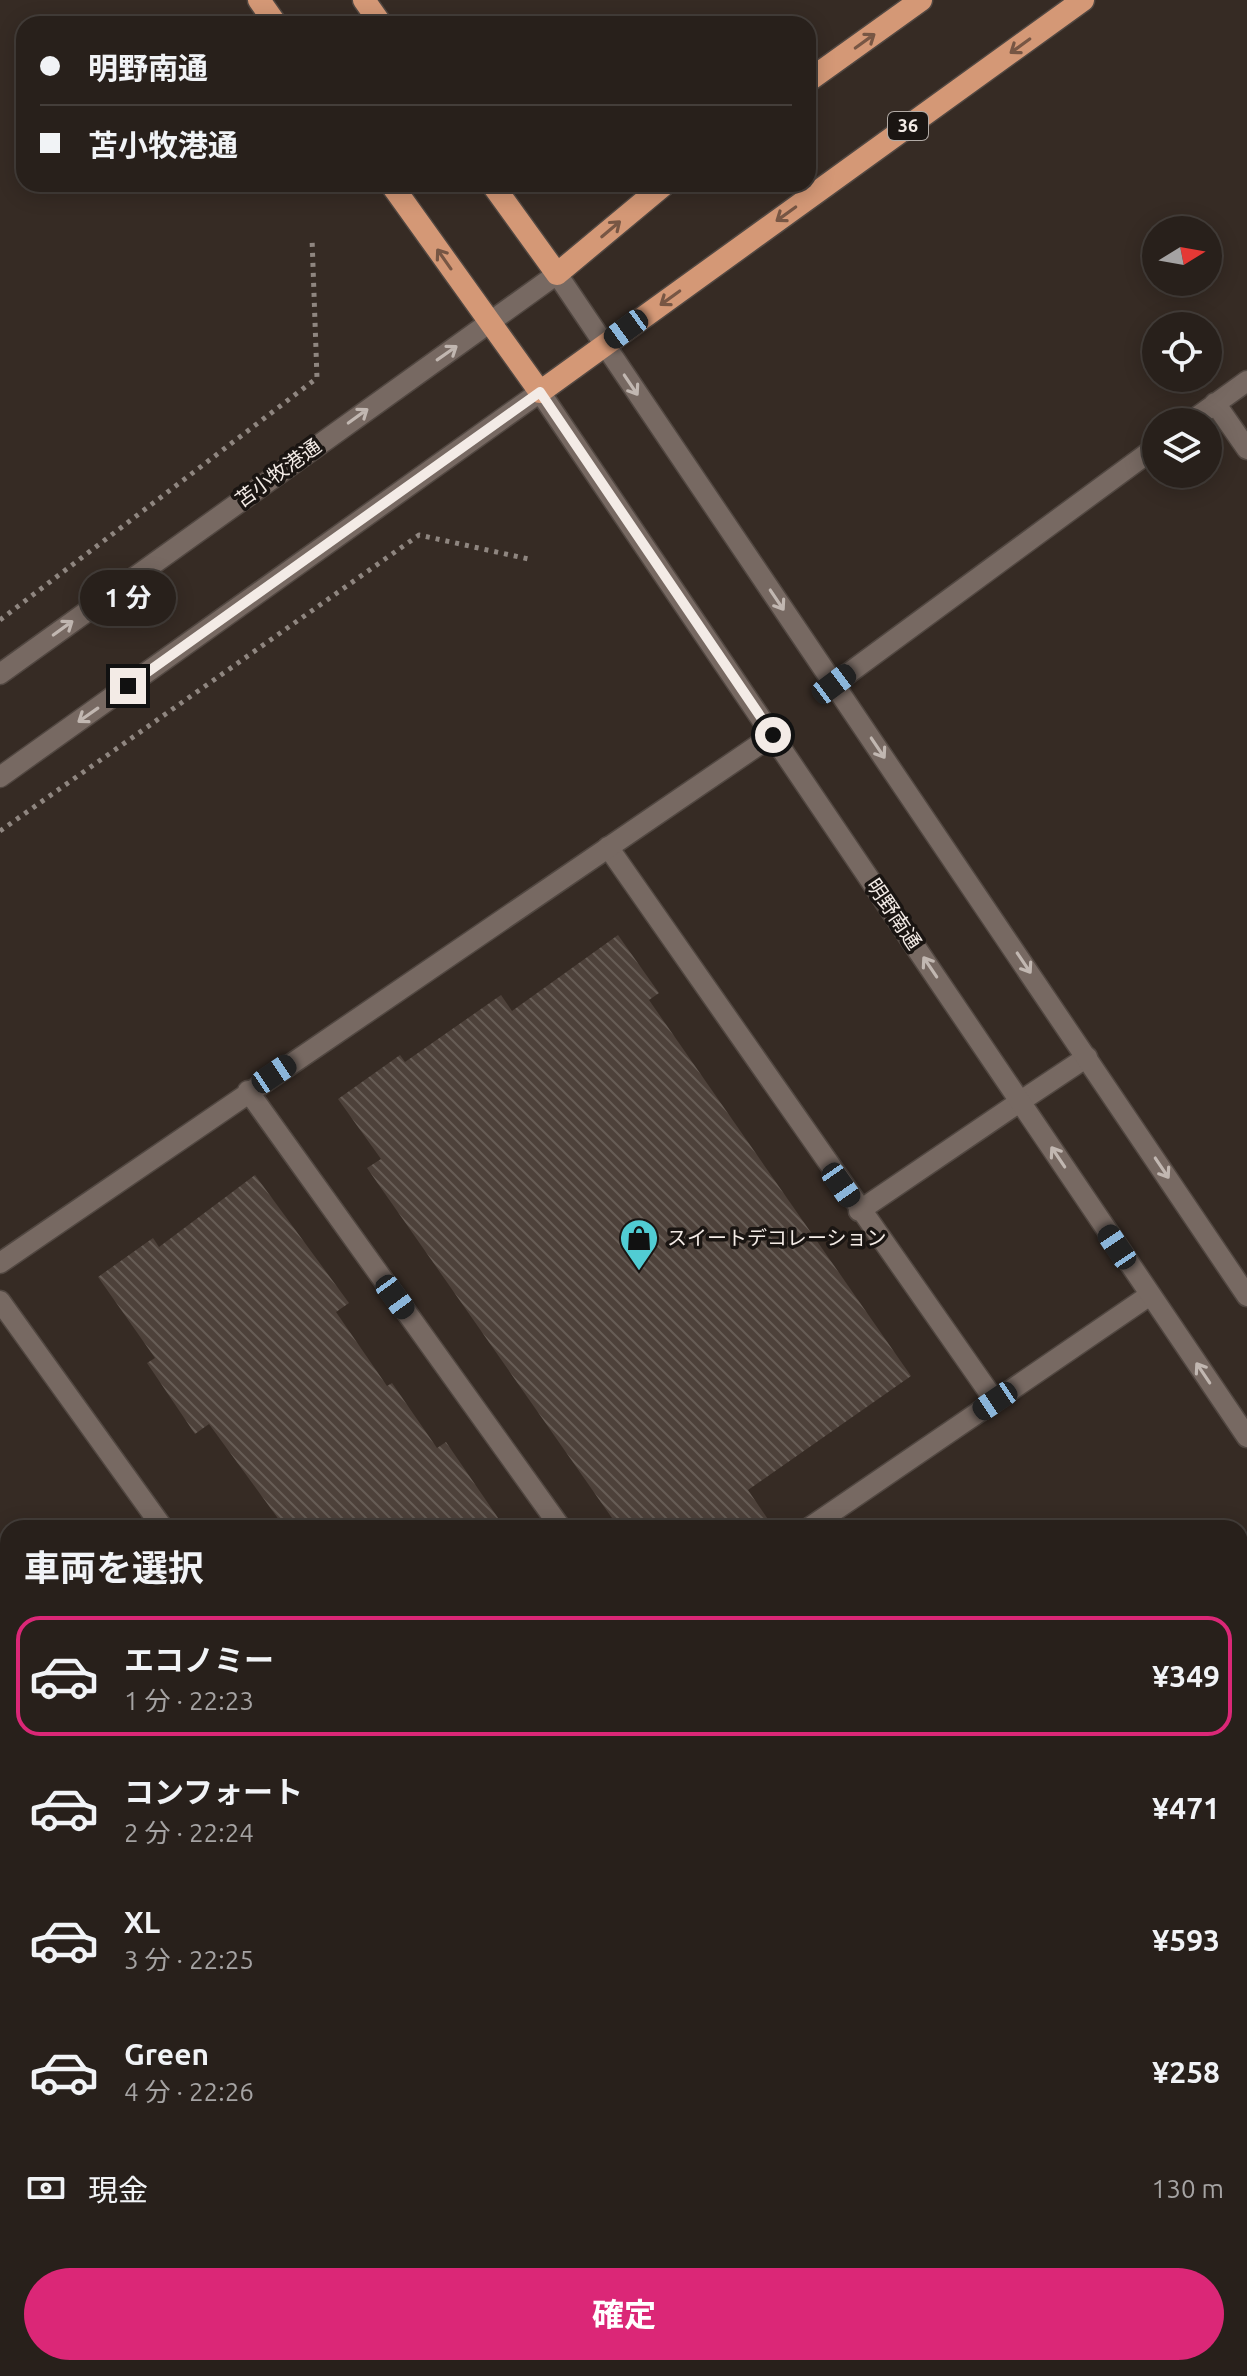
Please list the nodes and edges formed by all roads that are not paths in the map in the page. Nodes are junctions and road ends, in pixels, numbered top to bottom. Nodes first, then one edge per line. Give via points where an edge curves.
1 (921, 0) edge
2 (1083, 0) edge
3 (816, 75) edge
4 (397, 192) edge
5 (498, 192) edge
6 (655, 192) edge
7 (557, 274) junction
8 (489, 323) junction
9 (604, 345) junction
10 (1247, 381) edge
11 (540, 392) junction
12 (1215, 403) junction
13 (1208, 408) edge
14 (1247, 449) edge
15 (1142, 457) edge
16 (0, 674) edge
17 (834, 684) junction
18 (773, 735) junction
19 (0, 777) edge
20 (608, 847) junction
21 (1087, 1057) junction
22 (248, 1091) junction
23 (1021, 1101) junction
24 (859, 1211) junction
25 (0, 1263) edge
26 (1244, 1286) edge
27 (1150, 1295) junction
28 (0, 1301) edge
29 (995, 1401) junction
30 (1247, 1437) edge
31 (157, 1520) edge
32 (555, 1520) edge
33 (821, 1520) edge

3 -> 1 highway
2 -> 9 highway, 36
8 -> 4 highway
5 - 7 highway
7 -> 6 highway
7 - 8 street, 苫小牧港通
7 - 9 street
8 - 11 highway
16 -> 8 street, 苫小牧港通
9 - 11 highway, 36
9 -> 17 street
10 - 12 street
11 - 18 street, 明野南通
11 -> 19 street
12 - 13 street
12 - 14 street
15 - 17 street
17 -> 21 street
18 - 20 street
23 -> 18 street, 明野南通
20 - 22 street
20 - 24 street
21 - 23 street
21 -> 26 street
22 - 25 street
22 - 32 street
23 - 24 street
27 -> 23 street, 明野南通
24 - 29 street
27 - 29 street
30 -> 27 street, 明野南通
28 - 31 street
29 - 33 street

